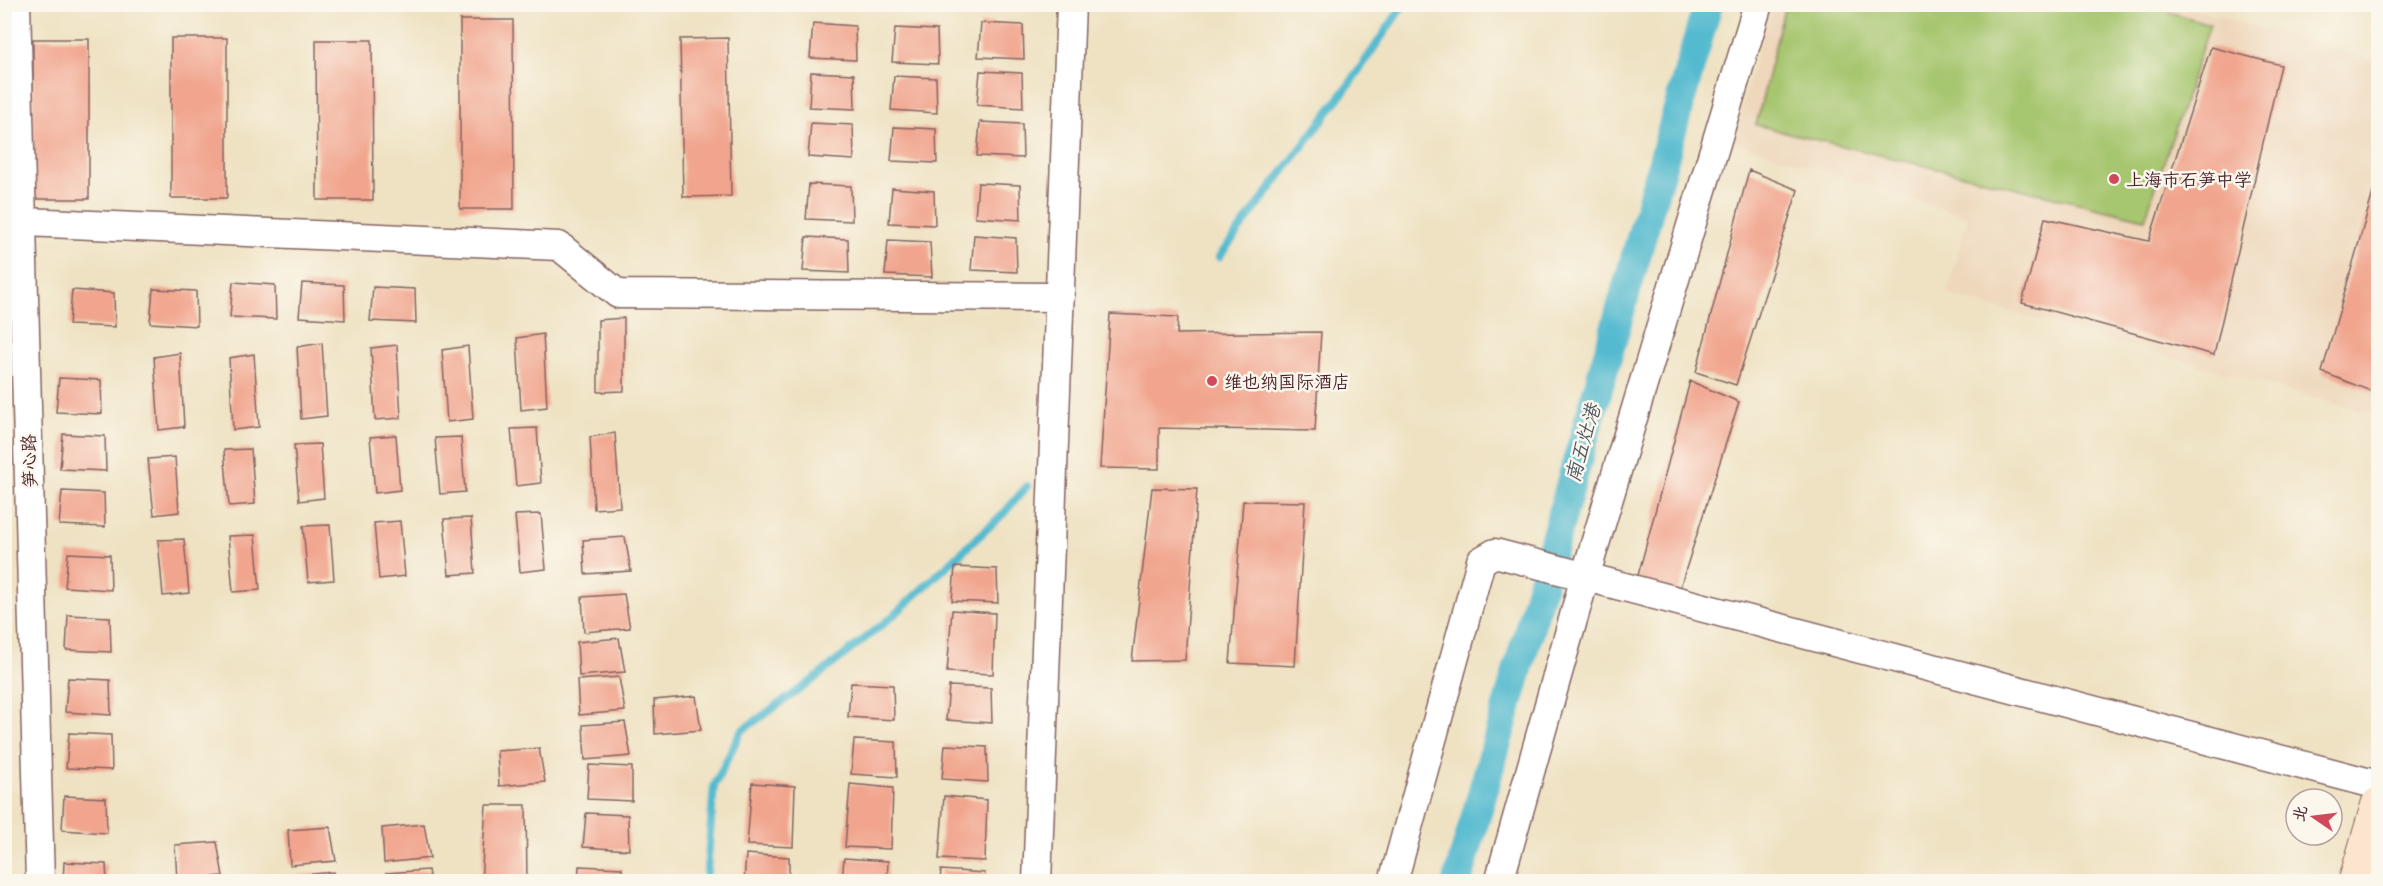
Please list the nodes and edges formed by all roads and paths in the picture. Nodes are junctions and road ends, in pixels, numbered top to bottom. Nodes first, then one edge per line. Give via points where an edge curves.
1 (16, 4) edge
2 (1071, 4) edge
3 (1758, 4) edge
4 (14, 221) edge
5 (1060, 297) junction
6 (1585, 577) junction
7 (2379, 785) edge
8 (2379, 804) edge
9 (40, 882) edge
10 (1037, 882) edge
11 (1393, 882) edge
12 (1498, 882) edge
13 (2355, 882) edge

1 - 4 street, 笋心路
2 - 5 street
3 - 6 street
4 - 5 street via 559,246 618,294
4 - 9 street, 笋心路
5 - 10 street
6 - 7 street
6 - 11 street via 1495,553 1481,561
6 - 12 street
8 - 13 street

